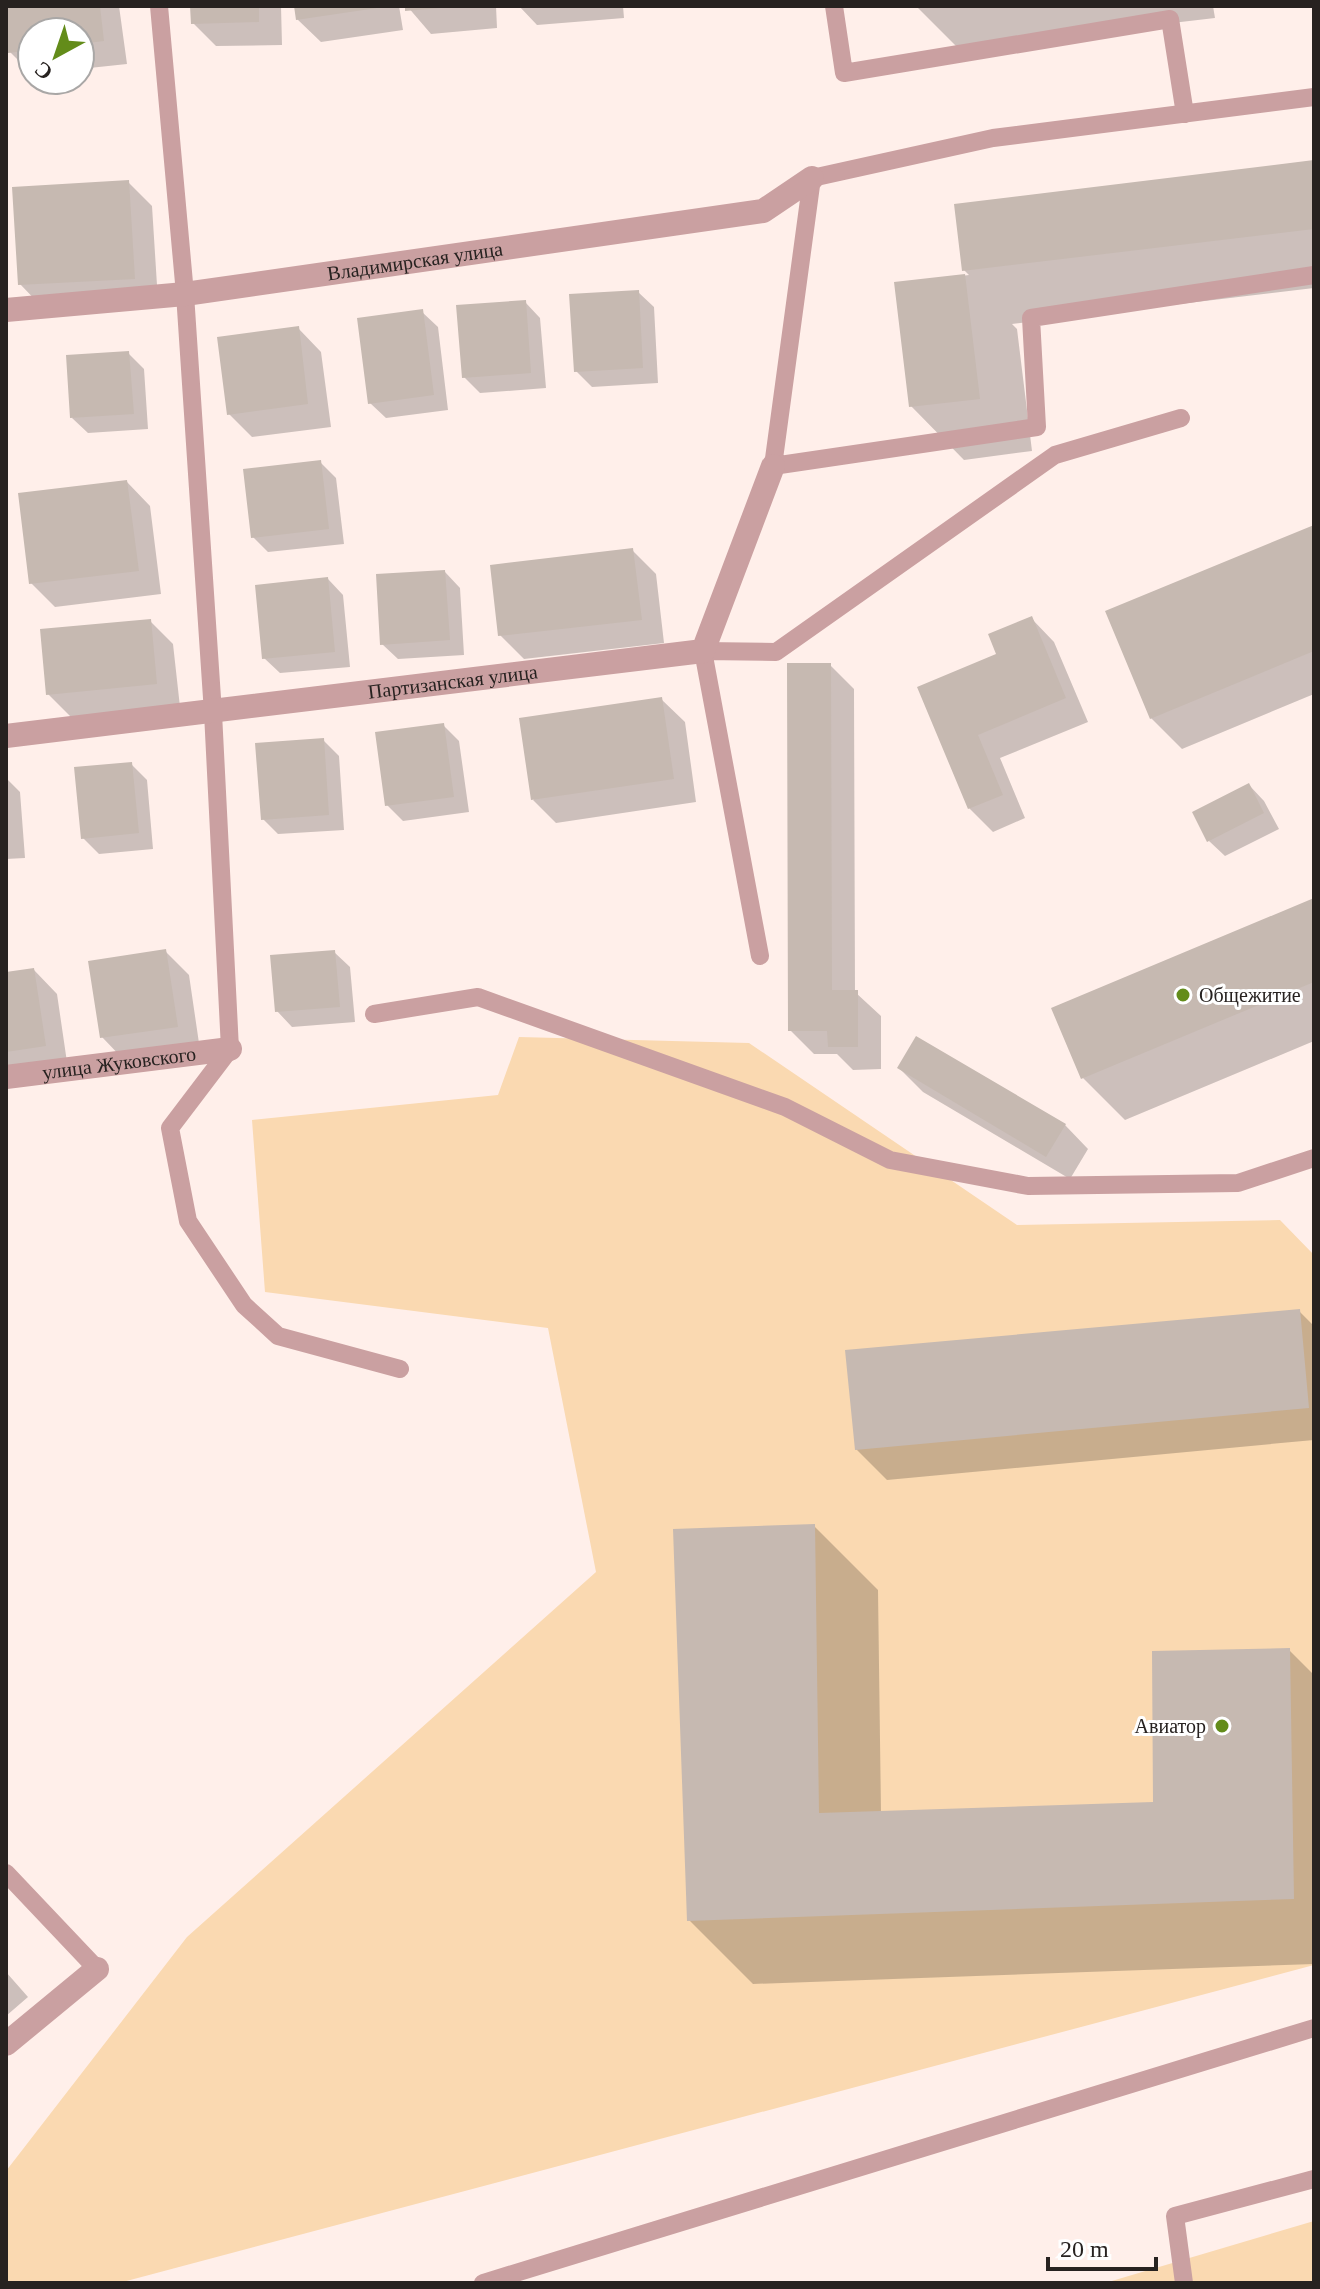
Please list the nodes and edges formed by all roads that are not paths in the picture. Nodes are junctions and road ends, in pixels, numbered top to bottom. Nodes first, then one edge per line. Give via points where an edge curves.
1 (159, 6) edge
2 (834, 6) edge
3 (1314, 97) edge
4 (1185, 114) junction
5 (812, 178) junction
6 (1314, 275) edge
7 (185, 294) junction
8 (6, 310) edge
9 (1181, 418) dead end
10 (773, 466) junction
11 (703, 651) junction
12 (213, 713) junction
13 (6, 736) edge
14 (760, 956) dead end
15 (374, 1014) dead end
16 (230, 1049) junction
17 (6, 1077) edge
18 (1314, 1158) edge
19 (400, 1369) dead end
20 (6, 1873) edge
21 (97, 1969) joint
22 (1314, 2028) edge
23 (6, 2044) edge
24 (1314, 2179) edge
25 (483, 2283) edge
26 (1184, 2283) edge

1 - 7 lane
2 - 4 lane via 844,73 1170,19
3 - 4 lane
4 - 5 lane via 993,138
5 - 7 street, Владимирская улица via 763,211
5 - 10 lane
6 - 10 lane via 1031,318 1037,427
7 - 8 street, Владимирская улица
7 - 12 lane
9 - 11 lane via 1055,455 776,652
10 - 11 street
11 - 12 street, Партизанская улица
11 - 14 lane
12 - 13 street, Партизанская улица
12 - 16 lane
15 - 18 lane via 478,997 785,1107 890,1160 1028,1186 1238,1183
16 - 17 street, улица Жуковского
16 - 19 lane via 170,1128 188,1221 244,1305 278,1336
20 - 21 lane
21 - 23 street
22 - 25 lane
24 - 26 lane via 1175,2216

